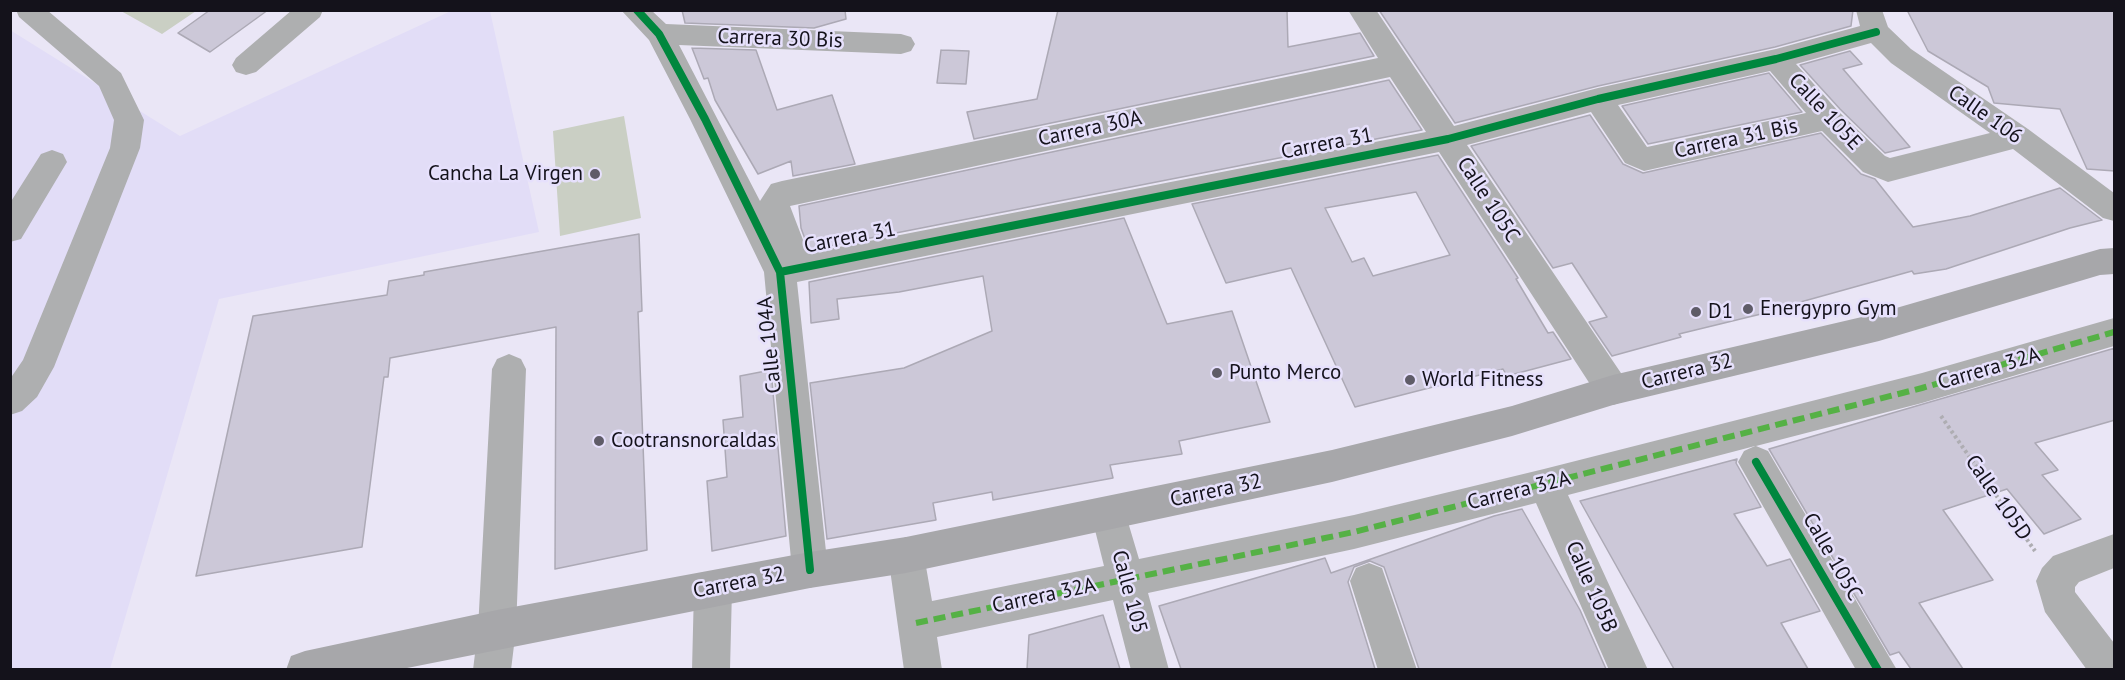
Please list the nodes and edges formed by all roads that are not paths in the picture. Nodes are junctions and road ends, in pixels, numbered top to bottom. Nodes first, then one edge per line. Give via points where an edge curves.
1 (310, 10) edge
2 (1361, 10) edge
3 (636, 11) edge
4 (40, 12) edge
5 (1873, 21) edge
6 (659, 34) junction
7 (901, 44) dead end
8 (1776, 59) junction
9 (246, 65) dead end
10 (1397, 65) junction
11 (1598, 99) junction
12 (1828, 119) junction
13 (2018, 137) junction
14 (1448, 139) junction
15 (52, 162) dead end
16 (782, 193) joint
17 (2115, 209) edge
18 (10, 230) edge
19 (2115, 261) edge
20 (788, 270) junction
21 (2115, 332) edge
22 (509, 369) dead end
23 (1613, 390) junction
24 (10, 400) edge
25 (1756, 462) dead end
26 (1554, 504) dead end
27 (1108, 514) junction
28 (2115, 551) edge
29 (906, 555) junction
30 (810, 570) junction
31 (1126, 578) junction
32 (1369, 581) dead end
33 (713, 589) junction
34 (916, 623) junction
35 (497, 629) junction
36 (305, 669) edge
37 (492, 669) edge
38 (711, 669) edge
39 (923, 669) edge
40 (1150, 669) edge
41 (1398, 669) edge
42 (1629, 669) edge
43 (1878, 669) edge
44 (2111, 669) edge

1 - 9 street
2 - 10 street, Calle 105C
3 - 6 street, Calle 104A
4 - 24 street via 111,80 129,120 124,148 37,367 25,387
5 - 8 street, Carrera 31
5 - 13 street, Calle 106 via 1901,56
6 - 7 street, Carrera 30 Bis
6 - 20 street, Calle 104A
8 - 11 street, Carrera 31
8 - 12 street, Calle 105E
10 - 14 street, Calle 105C
10 - 16 street, Carrera 30A
11 - 12 street, Carrera 31 Bis via 1636,155 1644,159
11 - 14 street, Carrera 31
12 - 13 street, Calle 105E via 1874,164 1888,170
13 - 17 street, Calle 106
14 - 20 street, Carrera 31
14 - 23 street, Calle 105C
15 - 18 street
16 - 20 street, Calle 104A via 774,204
19 - 23 main road, Carrera 32 via 2100,262 1879,327
20 - 30 street, Calle 104A
21 - 31 street, Carrera 32A via 1922,388 1354,532
22 - 35 street
23 - 27 main road, Carrera 32 via 1512,421 1342,464
25 - 43 street, Calle 105C
26 - 42 street, Calle 105B
27 - 29 main road, Carrera 32
27 - 31 street, Calle 105
28 - 44 street via 2066,569 2055,581 2058,599
29 - 30 main road, Carrera 32
29 - 34 street
30 - 33 main road, Carrera 32
31 - 34 street, Carrera 32A
31 - 40 street, Calle 105
32 - 41 street
33 - 35 main road, Carrera 32
33 - 38 street
34 - 39 street
35 - 36 main road, Carrera 32
35 - 37 street

